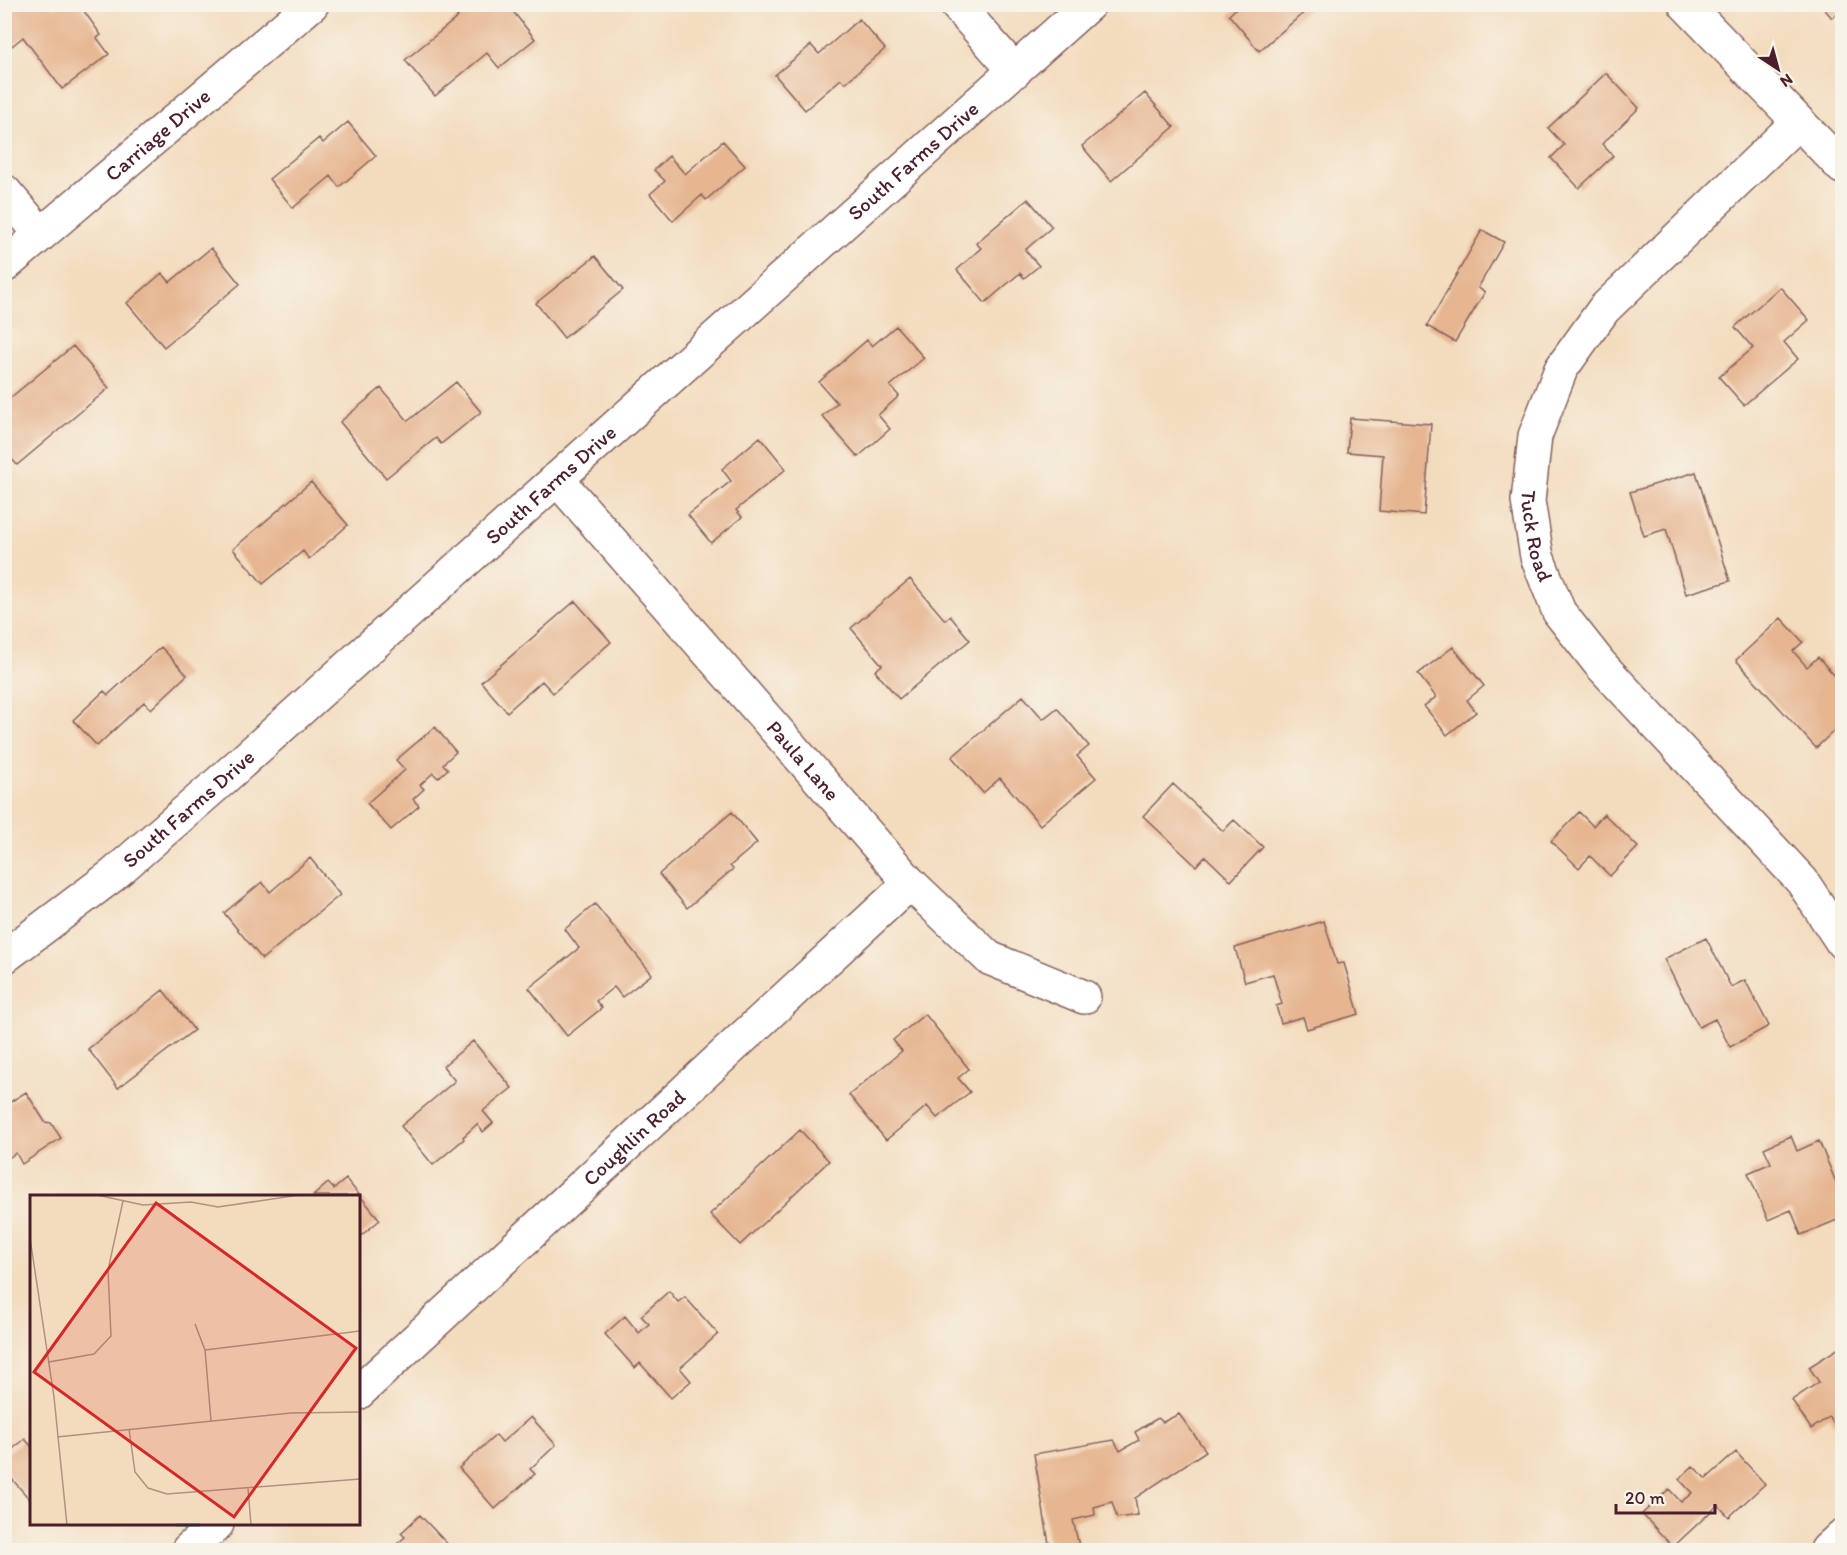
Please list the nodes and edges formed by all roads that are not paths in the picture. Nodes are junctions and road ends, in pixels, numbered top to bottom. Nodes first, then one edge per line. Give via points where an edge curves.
1 (312, 4) edge
2 (956, 4) edge
3 (1089, 4) edge
4 (1685, 4) edge
5 (1015, 70) junction
6 (1798, 122) junction
7 (1842, 166) edge
8 (4, 191) edge
9 (41, 234) junction
10 (4, 266) edge
11 (557, 478) junction
12 (910, 883) junction
13 (1842, 942) edge
14 (4, 957) edge
15 (1084, 997) dead end
16 (360, 1391) edge
17 (216, 1525) edge
18 (1842, 1536) edge
19 (188, 1551) edge
20 (1827, 1551) edge

1 - 9 street, Carriage Drive
2 - 5 street
3 - 5 street, South Farms Drive
4 - 6 street
5 - 11 street, South Farms Drive
6 - 7 street
6 - 13 street, Tuck Road via 1604,309 1561,369 1535,436 1528,501 1537,557 1559,612 1600,664 1802,881
8 - 9 street
9 - 10 street, Carriage Drive
11 - 12 street, Paula Lane
11 - 14 street, South Farms Drive via 215,787 113,875
12 - 15 street, Paula Lane via 989,958
12 - 16 street, Coughlin Road
17 - 19 street
18 - 20 street

